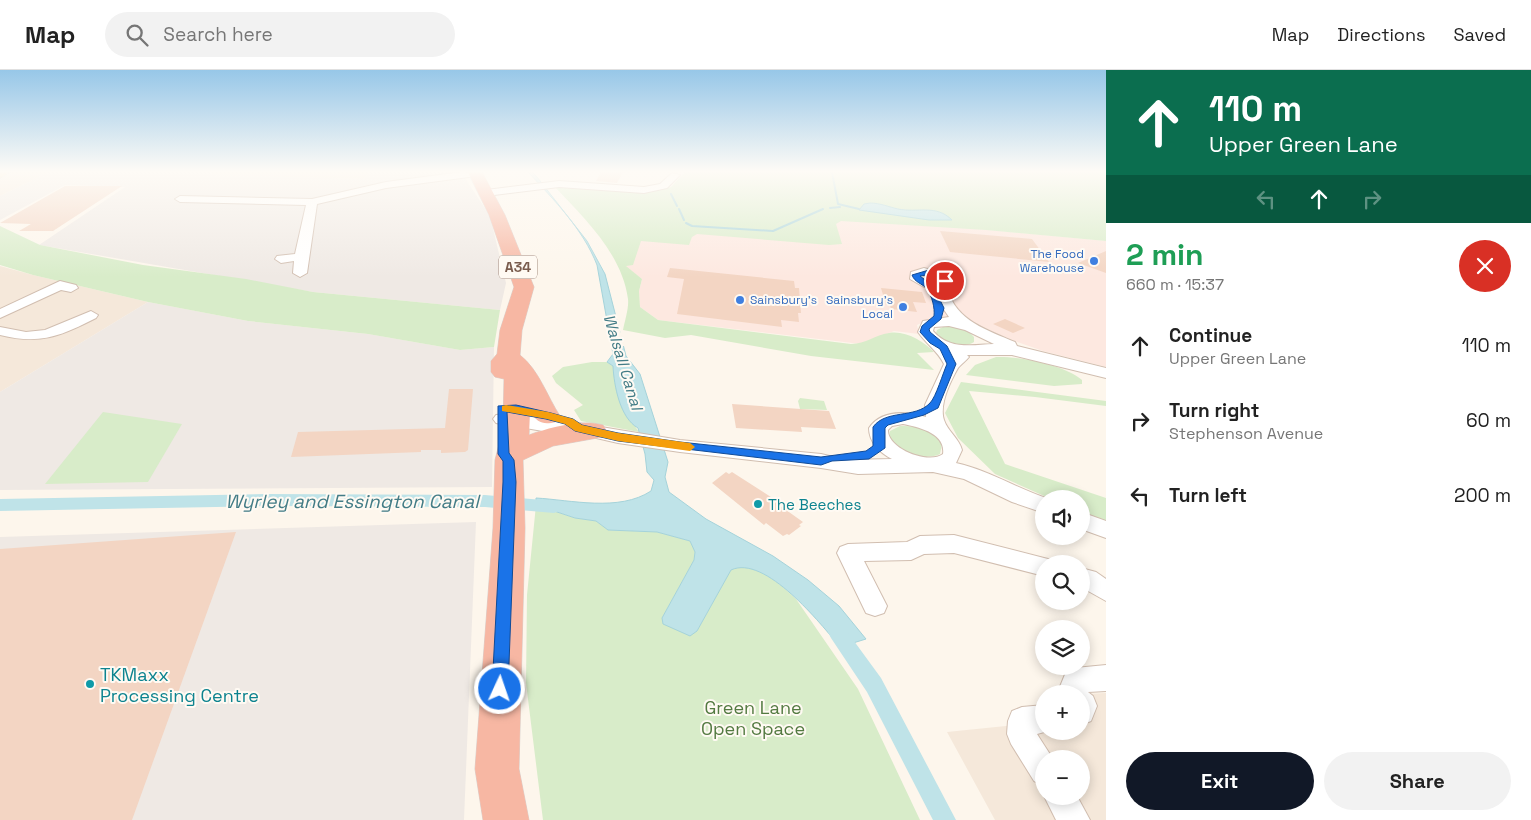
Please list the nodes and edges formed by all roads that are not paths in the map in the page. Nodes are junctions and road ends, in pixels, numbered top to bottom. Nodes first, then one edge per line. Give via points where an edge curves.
1 (311, 207) edge
2 (493, 207) edge
3 (301, 257) junction
4 (281, 259) dead end
5 (300, 273) dead end
6 (71, 288) dead end
7 (0, 314) edge
8 (91, 315) dead end
9 (934, 322) junction
10 (966, 326) junction
11 (0, 331) edge
12 (981, 333) junction
13 (936, 343) junction
14 (977, 351) junction
15 (1029, 353) junction
16 (511, 356) junction
17 (951, 366) junction
18 (1106, 373) edge
19 (936, 401) junction
20 (509, 414) junction
21 (548, 416) junction
22 (903, 418) junction
23 (586, 430) junction
24 (945, 435) junction
25 (880, 441) junction
26 (821, 461) junction
27 (927, 464) junction
28 (511, 465) junction
29 (1035, 501) edge
30 (1035, 502) edge
31 (1090, 524) edge
32 (1106, 530) edge
33 (1035, 565) edge
34 (1090, 580) edge
35 (1106, 591) edge
36 (875, 606) dead end
37 (1106, 678) edge
38 (1074, 685) edge
39 (1035, 720) edge
40 (1035, 757) edge
41 (1065, 805) edge
42 (506, 820) edge
43 (1074, 820) edge

1 - 3 street
2 - 16 highway, A34 via 524,287 512,321
3 - 4 street
3 - 5 street
6 - 7 street via 60,285
8 - 11 street via 62,330 39,337 21,337
9 - 10 street
9 - 10 street via 940,308 930,288 917,279 920,272 944,279 941,291 952,313
9 - 13 street via 928,324 925,332
10 - 12 street
12 - 14 street via 988,343
12 - 15 street
13 - 14 street via 958,351
13 - 17 street via 944,348
14 - 15 street via 998,348
14 - 17 street
15 - 18 street
16 - 20 highway, A34
16 - 21 highway via 522,369 541,409
17 - 19 street
19 - 22 street via 918,414
19 - 24 street via 935,420
20 - 21 street
20 - 23 street via 566,429
20 - 28 highway, A34 via 504,454
21 - 23 street
22 - 24 street via 927,424
22 - 25 street via 884,422 879,427
23 - 26 street via 680,446
23 - 28 highway via 548,438
24 - 27 street via 954,453 950,459
24 - 29 street via 975,466
25 - 26 street via 879,448 869,455
25 - 27 street via 897,455
26 - 27 street via 852,467
27 - 30 street via 969,473
28 - 42 highway, A34 via 497,768
31 - 32 street
33 - 36 street via 954,544 920,545 911,551 848,553
34 - 35 street
37 - 38 street via 1075,681
39 - 40 street via 1022,722 1021,734
41 - 43 street

